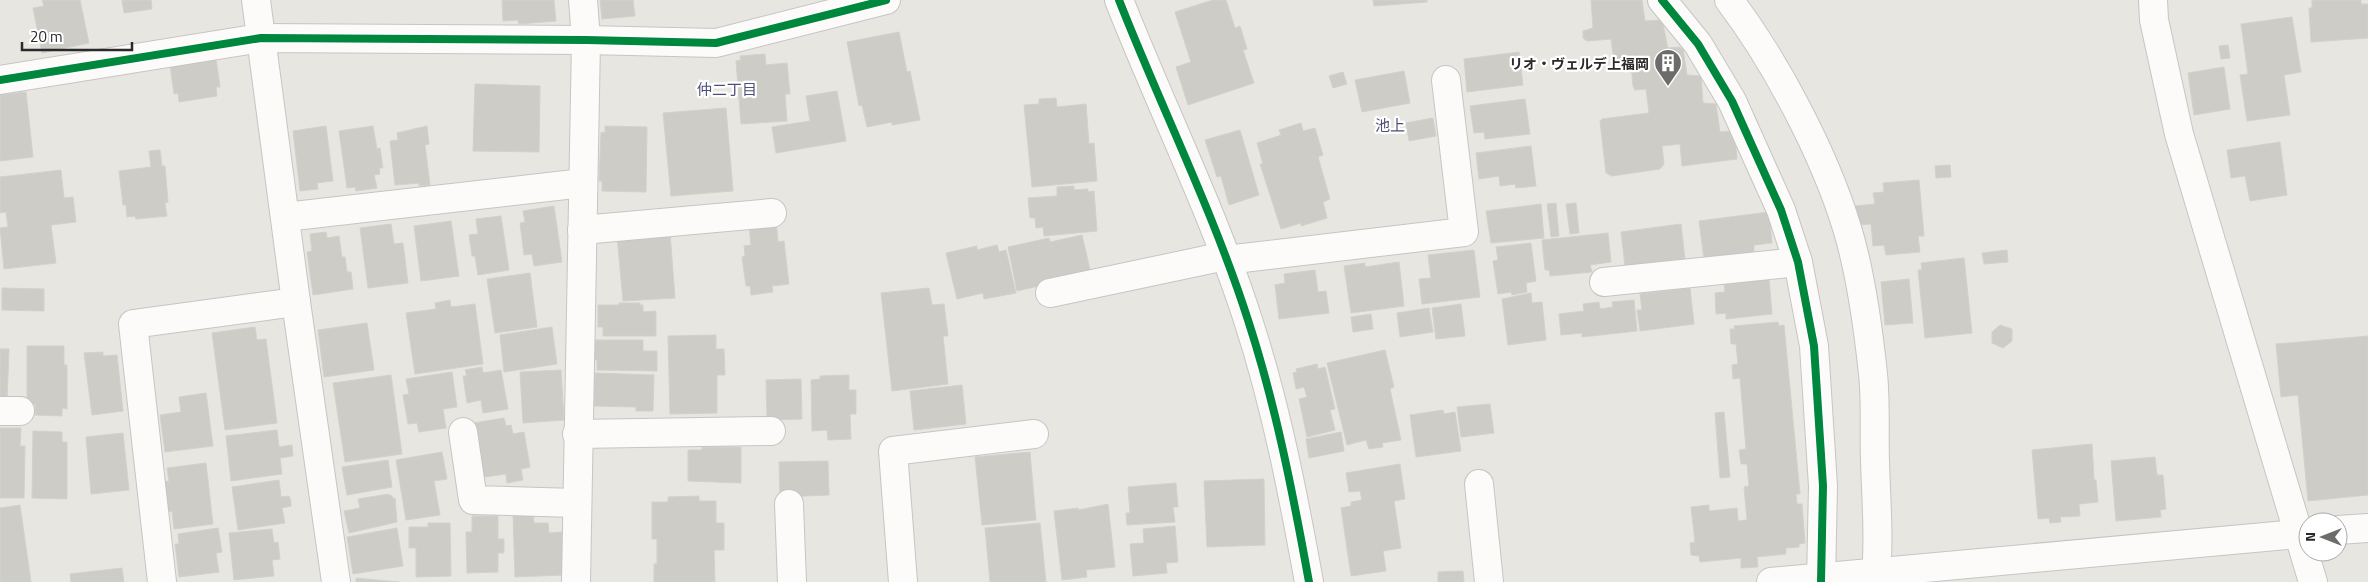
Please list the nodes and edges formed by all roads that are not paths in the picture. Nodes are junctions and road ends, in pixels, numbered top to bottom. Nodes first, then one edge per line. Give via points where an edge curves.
1 (256, 0) edge
2 (583, 0) edge
3 (886, 0) edge
4 (1119, 0) edge
5 (1662, 0) edge
6 (1729, 0) edge
7 (2153, 0) edge
8 (261, 38) junction
9 (586, 40) junction
10 (0, 80) edge
11 (1446, 80) dead end
12 (583, 183) junction
13 (772, 213) dead end
14 (285, 217) junction
15 (582, 230) junction
16 (1226, 258) junction
17 (1798, 262) junction
18 (1604, 282) dead end
19 (1050, 293) dead end
20 (296, 302) junction
21 (771, 431) dead end
22 (463, 432) dead end
23 (578, 434) junction
24 (1034, 434) dead end
25 (1479, 484) dead end
26 (576, 503) junction
27 (789, 504) dead end
28 (2298, 517) edge
29 (2368, 528) edge
30 (2348, 529) edge
31 (2298, 534) edge
32 (2308, 562) edge
33 (1875, 577) edge
34 (1821, 580) edge
35 (162, 582) edge
36 (336, 582) edge
37 (576, 582) edge
38 (792, 582) edge
39 (903, 582) edge
40 (1309, 582) edge
41 (1489, 582) edge
42 (1770, 582) edge
43 (2312, 582) edge

1 - 8 street
2 - 9 street
3 - 9 street via 716,43
4 - 16 street
5 - 17 street via 1698,44 1732,101 1781,210
6 - 33 street via 1749,26 1794,104 1847,228 1873,374
7 - 28 street via 2154,20 2179,134
8 - 9 street
8 - 10 street
8 - 14 street
9 - 12 street
11 - 16 street via 1464,232
12 - 14 street
12 - 15 street
13 - 15 street
14 - 20 street
15 - 23 street
16 - 19 street
16 - 40 street via 1248,321 1290,476
17 - 18 street
17 - 34 street via 1814,346 1823,486
20 - 35 street via 133,324
20 - 36 street
21 - 23 street
22 - 26 street via 473,500
23 - 26 street
24 - 39 street via 893,451
25 - 41 street
26 - 37 street
27 - 38 street
29 - 30 street
31 - 33 street
32 - 43 street
33 - 34 street
34 - 42 street

